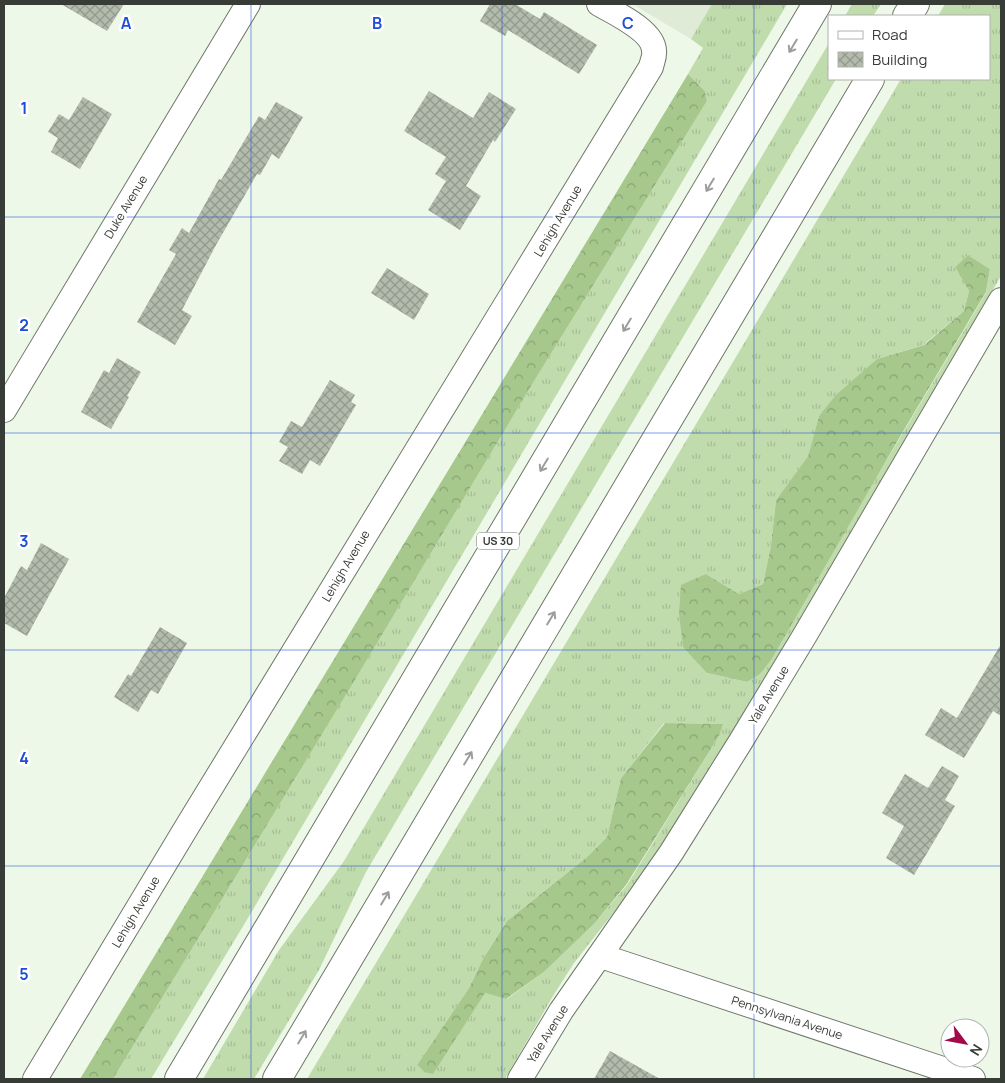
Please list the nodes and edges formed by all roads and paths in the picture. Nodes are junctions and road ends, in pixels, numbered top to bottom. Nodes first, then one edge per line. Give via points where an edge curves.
1 (248, 4) edge
2 (599, 4) edge
3 (818, 4) edge
4 (915, 4) edge
5 (908, 15) edge
6 (869, 80) edge
7 (1001, 300) edge
8 (4, 410) edge
9 (600, 956) junction
10 (35, 1079) edge
11 (179, 1079) edge
12 (277, 1079) edge
13 (520, 1079) edge
14 (973, 1079) edge

1 - 8 street, Duke Avenue
2 - 10 street, Lehigh Avenue via 640,29 651,40 654,52 651,67
3 -> 11 highway, US 30
4 - 5 highway
12 -> 6 highway
7 - 9 street, Yale Avenue via 741,742 672,853
9 - 13 street, Yale Avenue via 561,1011
9 - 14 street, Pennsylvania Avenue

